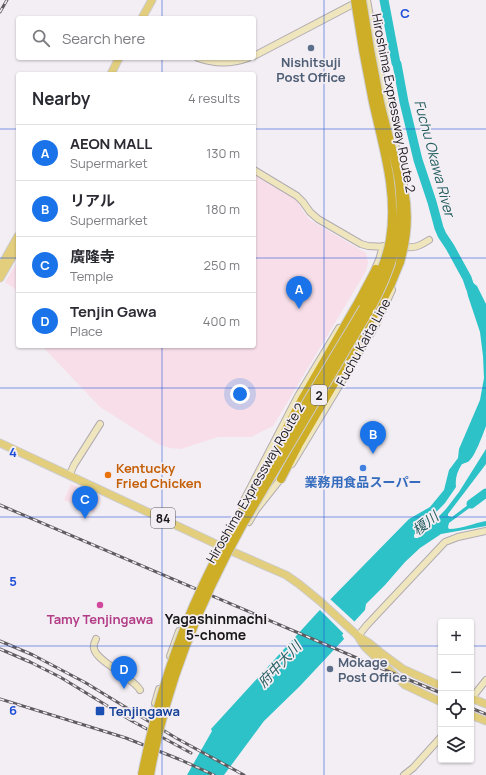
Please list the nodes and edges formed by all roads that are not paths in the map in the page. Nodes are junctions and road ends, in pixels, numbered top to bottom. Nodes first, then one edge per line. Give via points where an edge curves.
1 (152, 0) edge
2 (355, 0) edge
3 (362, 0) edge
4 (367, 0) edge
5 (143, 16) edge
6 (256, 55) edge
7 (119, 60) edge
8 (206, 60) edge
9 (241, 60) edge
10 (111, 72) edge
11 (379, 96) junction
12 (388, 148) junction
13 (256, 171) edge
14 (16, 240) edge
15 (429, 240) dead end
16 (383, 246) junction
17 (403, 248) junction
18 (16, 250) edge
19 (0, 268) edge
20 (0, 278) edge
21 (100, 424) dead end
22 (0, 443) edge
23 (70, 474) junction
24 (281, 479) junction
25 (245, 498) junction
26 (486, 531) edge
27 (219, 545) junction
28 (231, 551) junction
29 (355, 634) junction
30 (96, 639) dead end
31 (486, 680) edge
32 (438, 685) edge
33 (140, 690) dead end
34 (474, 695) edge
35 (474, 700) edge
36 (438, 701) edge
37 (155, 703) tunnel mouth
38 (486, 704) edge
39 (169, 706) dead end
40 (474, 716) edge
41 (486, 721) edge
42 (438, 740) edge
43 (141, 763) dead end
44 (155, 765) dead end
45 (139, 775) edge
46 (142, 775) edge
47 (150, 775) edge
48 (153, 775) edge
49 (404, 775) edge

1 - 5 main road
2 - 12 highway, Hiroshima Expressway Route 2 / 2, bridge via 377,119
3 - 6 street
3 - 11 highway, Hiroshima Expressway Route 2 / 2, bridge
4 - 11 highway, bridge
4 - 17 street, Fuchu Kaita Line via 404,185
7 - 10 main road
8 - 9 street
11 - 12 highway, Hiroshima Expressway Route 2 / 2, bridge
12 - 24 highway, bridge via 403,182 407,217 404,250 392,284 298,444
12 - 25 highway, bridge via 388,220 379,262 274,453
12 - 46 highway, Hiroshima Expressway Route 2 / 2, bridge via 392,214 390,241 381,271 365,305 221,548 203,585 179,640 163,687
12 - 47 highway, Hiroshima Expressway Route 2 / 2, bridge via 399,183 400,212 397,243 391,264 371,308 243,524 210,588 175,673 157,736
13 - 16 street via 297,196 318,219 361,244
14 - 19 main road
15 - 17 street via 420,246
16 - 17 street
16 - 25 street, Fuchu Kaita Line via 375,269 317,362
17 - 24 street, Fuchu Kaita Line via 390,295 376,325 297,457
18 - 20 main road
21 - 23 street
22 - 23 main road, 84
23 - 27 main road, 84
24 - 28 street, Fuchu Kaita Line via 256,510
25 - 27 street, Fuchu Kaita Line
26 - 29 street via 445,542
27 - 28 main road, 84
27 - 37 street, Fuchu Kaita Line via 175,642
28 - 29 main road, 84 via 286,575 324,604
28 - 39 street, Fuchu Kaita Line via 200,617
29 - 32 main road, 84 via 403,669
29 - 36 main road, 84 via 365,648 405,685
30 - 33 street via 94,648 101,659
31 - 34 street
35 - 38 main road
40 - 41 main road
42 - 49 street
43 - 45 street
44 - 48 street

